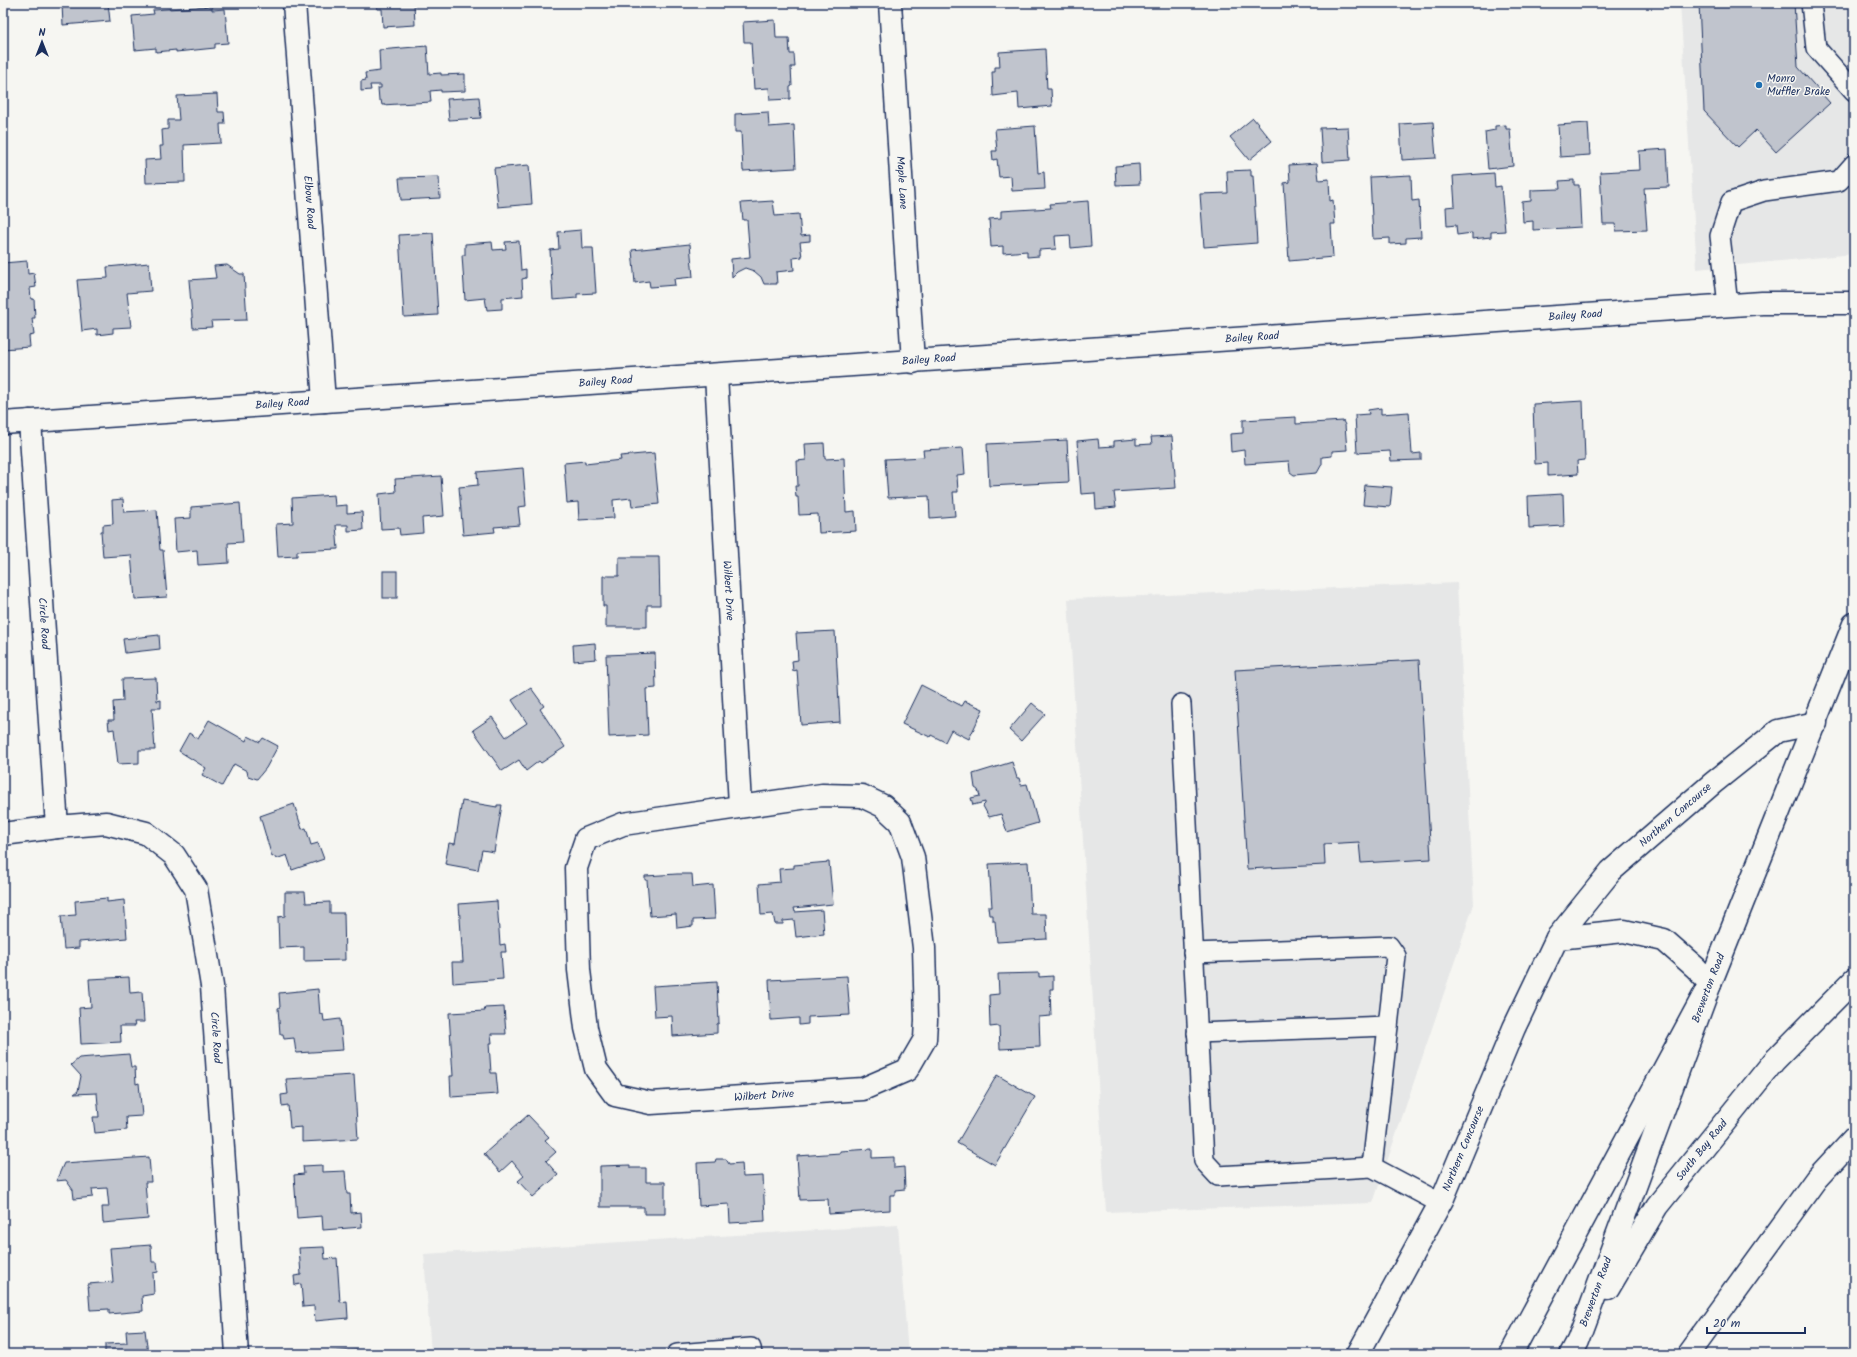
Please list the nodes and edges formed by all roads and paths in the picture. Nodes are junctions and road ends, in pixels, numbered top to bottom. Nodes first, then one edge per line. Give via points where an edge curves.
1 (294, 3) edge
2 (890, 3) edge
3 (1811, 3) edge
4 (1854, 91) edge
5 (1854, 164) edge
6 (1854, 303) edge
7 (1728, 305) junction
8 (913, 362) junction
9 (716, 375) junction
10 (324, 401) junction
11 (30, 421) junction
12 (3, 423) edge
13 (1854, 624) edge
14 (1181, 704) dead end
15 (1816, 722) junction
16 (740, 805) junction
17 (57, 827) junction
18 (3, 834) edge
19 (1557, 938) junction
20 (1193, 953) junction
21 (1854, 980) edge
22 (1710, 984) junction
23 (1388, 1026) junction
24 (1197, 1033) junction
25 (1854, 1138) edge
26 (1372, 1168) junction
27 (1440, 1203) junction
28 (1574, 1347) edge
29 (237, 1354) edge
30 (677, 1354) edge
31 (752, 1354) edge
32 (1358, 1354) edge
33 (1511, 1354) edge
34 (1689, 1354) edge

1 - 10 main road, Elbow Road
2 - 8 main road, Maple Lane
3 - 4 lane via 1816,48
5 - 7 lane via 1839,181 1764,191 1731,202 1720,236
6 - 7 main road, Bailey Road
7 - 8 main road, Bailey Road
8 - 9 main road, Bailey Road
9 - 10 main road, Bailey Road
9 - 16 main road, Wilbert Drive
10 - 11 main road, Bailey Road
11 - 12 main road, Bailey Road
11 - 17 main road, Circle Road
13 - 15 main road, Brewerton Road
14 - 20 lane
15 - 19 main road, Northern Concourse via 1778,731 1713,782 1611,871
15 - 22 main road, Brewerton Road
16 - 16 main road, Wilbert Drive via 822,794 862,796 883,806 900,822 913,857 924,948 925,1039 907,1070 863,1090 651,1103 615,1095 596,1069 586,1028 579,970 576,868 586,839 623,824
17 - 18 main road, Circle Road
17 - 29 main road, Circle Road via 106,823 146,833 174,855 196,889 212,986
19 - 22 main road via 1624,931 1664,940
19 - 27 main road, Northern Concourse via 1514,1028
20 - 23 lane via 1389,946 1396,956
20 - 24 lane
21 - 28 main road, South Bay Road via 1774,1061 1657,1206
22 - 28 main road, Brewerton Road
22 - 33 main road
23 - 24 lane
23 - 26 lane
24 - 26 lane via 1204,1162 1218,1176
25 - 34 main road via 1816,1179
26 - 27 lane
27 - 32 main road, Northern Concourse
30 - 31 lane via 751,1348

